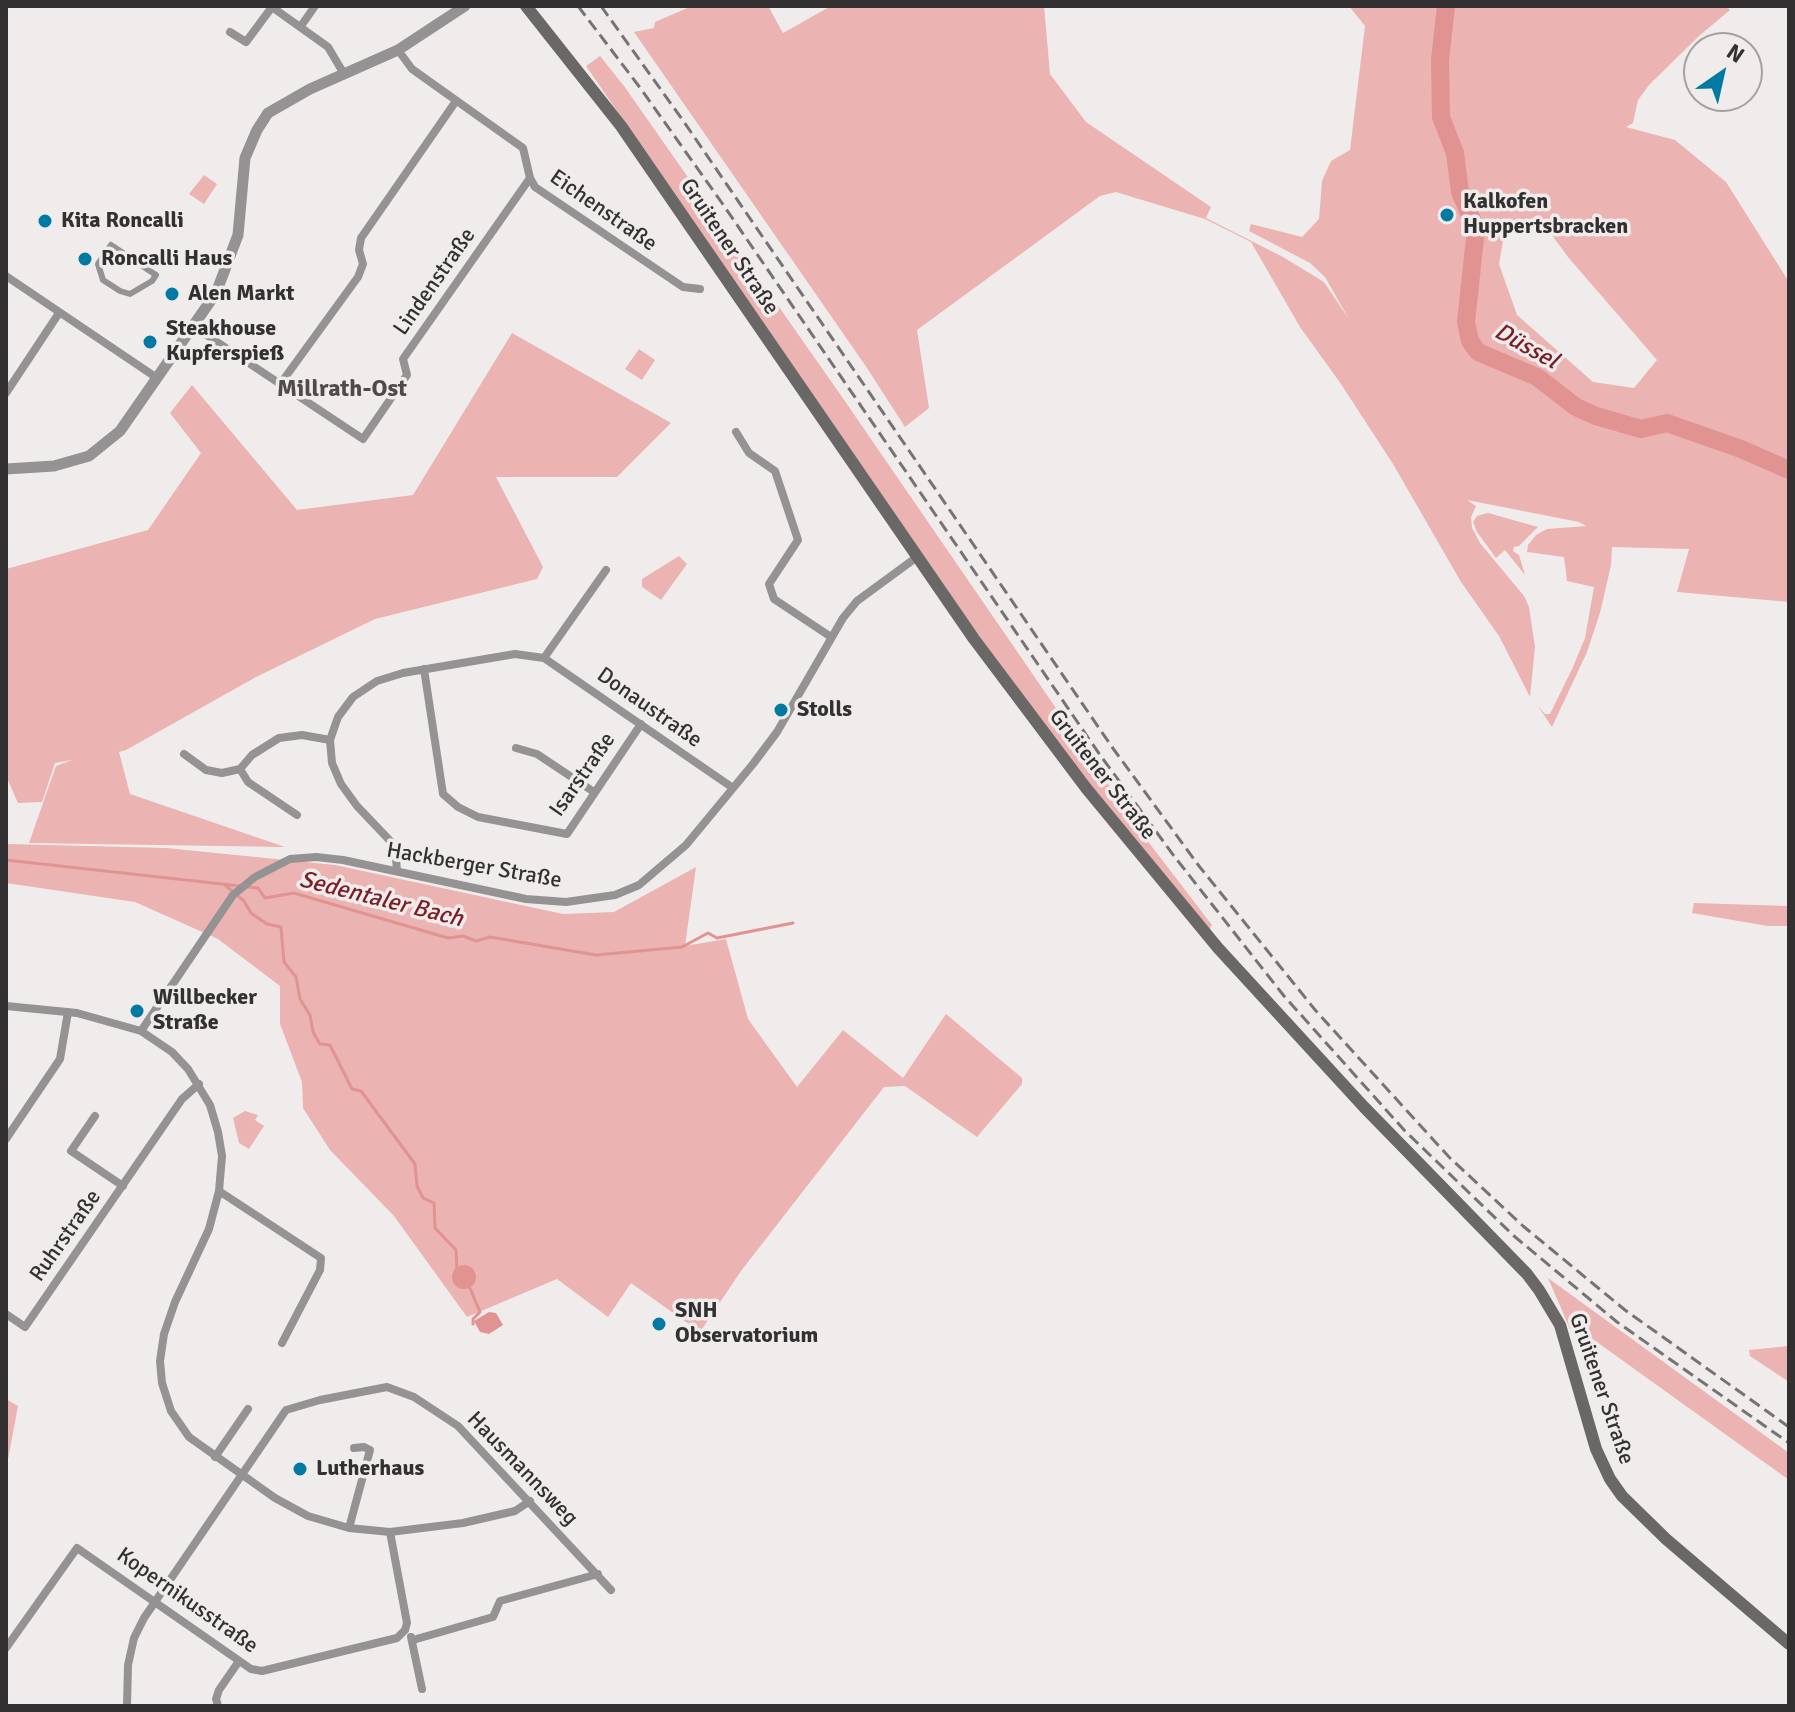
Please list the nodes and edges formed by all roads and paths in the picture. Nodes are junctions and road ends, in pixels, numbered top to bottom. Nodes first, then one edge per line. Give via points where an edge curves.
1 (315, 6) edge
2 (465, 6) edge
3 (526, 6) edge
4 (301, 26) junction
5 (230, 32) dead end
6 (398, 50) junction
7 (344, 74) junction
8 (456, 101) junction
9 (530, 178) junction
10 (98, 264) joint
11 (6, 276) edge
12 (700, 289) dead end
13 (59, 313) junction
14 (193, 326) junction
15 (157, 378) junction
16 (281, 383) junction
17 (6, 393) edge
18 (736, 432) dead end
19 (6, 469) edge
20 (917, 557) junction
21 (606, 570) dead end
22 (831, 637) junction
23 (544, 658) junction
24 (424, 669) junction
25 (641, 724) junction
26 (330, 740) junction
27 (516, 748) dead end
28 (184, 754) dead end
29 (240, 769) junction
30 (733, 788) junction
31 (594, 792) junction
32 (297, 815) dead end
33 (397, 871) junction
34 (6, 1006) edge
35 (68, 1012) junction
36 (141, 1031) junction
37 (199, 1084) junction
38 (95, 1116) dead end
39 (6, 1139) edge
40 (123, 1186) junction
41 (219, 1191) junction
42 (6, 1314) edge
43 (282, 1343) dead end
44 (248, 1409) dead end
45 (354, 1448) dead end
46 (215, 1457) junction
47 (241, 1476) junction
48 (530, 1501) junction
49 (349, 1528) junction
50 (390, 1532) junction
51 (598, 1574) junction
52 (611, 1590) dead end
53 (155, 1601) junction
54 (405, 1630) junction
55 (413, 1640) junction
56 (1789, 1644) edge
57 (6, 1648) edge
58 (239, 1661) junction
59 (422, 1689) dead end
60 (127, 1706) edge
61 (218, 1706) edge

1 - 4 street
2 - 6 street
3 - 20 main road, Gruitener Straße via 628,136
4 - 5 street via 272,7 246,42
4 - 7 street via 328,47
6 - 7 street
6 - 8 street, Eichenstraße via 412,69
7 - 14 street via 286,100 257,130 245,158 238,235 216,293
8 - 9 street, Eichenstraße via 523,148
8 - 16 street via 361,238 358,277
9 - 12 street, Eichenstraße via 535,187 654,269 683,287
9 - 16 street, Lindenstraße via 403,359 407,375 363,439
10 - 10 street via 111,245 156,275 130,294 103,280
11 - 13 street
13 - 15 street
13 - 17 street
14 - 15 street
14 - 16 street, Lindenstraße
15 - 19 street via 120,431 89,456 54,466
18 - 22 street via 749,453 775,471 798,540 769,584 774,599
20 - 22 street, Hackberger Straße via 857,601
20 - 56 main road, Gruitener Straße via 1086,788 1218,948 1374,1119 1527,1274 1560,1325 1589,1428 1610,1479 1628,1503
21 - 23 street
22 - 30 street, Hackberger Straße via 777,732
23 - 24 street via 515,654
23 - 25 street, Donaustraße
24 - 26 street via 377,681 353,697
24 - 31 street, Isarstraße via 443,794 458,807 478,817 567,834
25 - 30 street, Donaustraße
25 - 31 street, Isarstraße
26 - 29 street via 279,738
26 - 33 street via 341,784 395,846
27 - 31 street via 537,754
28 - 29 street via 206,770
29 - 32 street via 248,782
30 - 33 street, Hackberger Straße via 686,845 639,885 615,895 566,902 526,899
33 - 36 street, Hackberger Straße via 316,857 279,863 255,877 233,895
34 - 35 street
35 - 36 street
35 - 39 street via 60,1059
36 - 37 street via 172,1052
37 - 40 street, Ruhrstraße via 188,1091
37 - 41 street via 218,1132
38 - 40 street, Ruhrstraße via 71,1151
40 - 42 street, Ruhrstraße via 25,1327
41 - 43 street via 321,1258 320,1270
41 - 46 street via 209,1229 168,1321 160,1361 171,1411 189,1437
44 - 46 street
45 - 49 street via 370,1450
46 - 47 street
47 - 48 street, Hausmannsweg via 286,1410 387,1387 404,1391 458,1426
47 - 49 street via 308,1516
47 - 53 street, Hausmannsweg
48 - 50 street via 484,1520
48 - 51 street, Hausmannsweg
49 - 50 street
50 - 54 street
51 - 52 street, Hausmannsweg
51 - 55 street via 500,1601 493,1617
53 - 57 street, Kopernikusstraße via 77,1548
53 - 58 street, Kopernikusstraße
53 - 60 street, Hausmannsweg via 134,1638
54 - 55 street
54 - 58 street, Kopernikusstraße via 397,1638 262,1671
55 - 59 street
58 - 61 street via 219,1690

